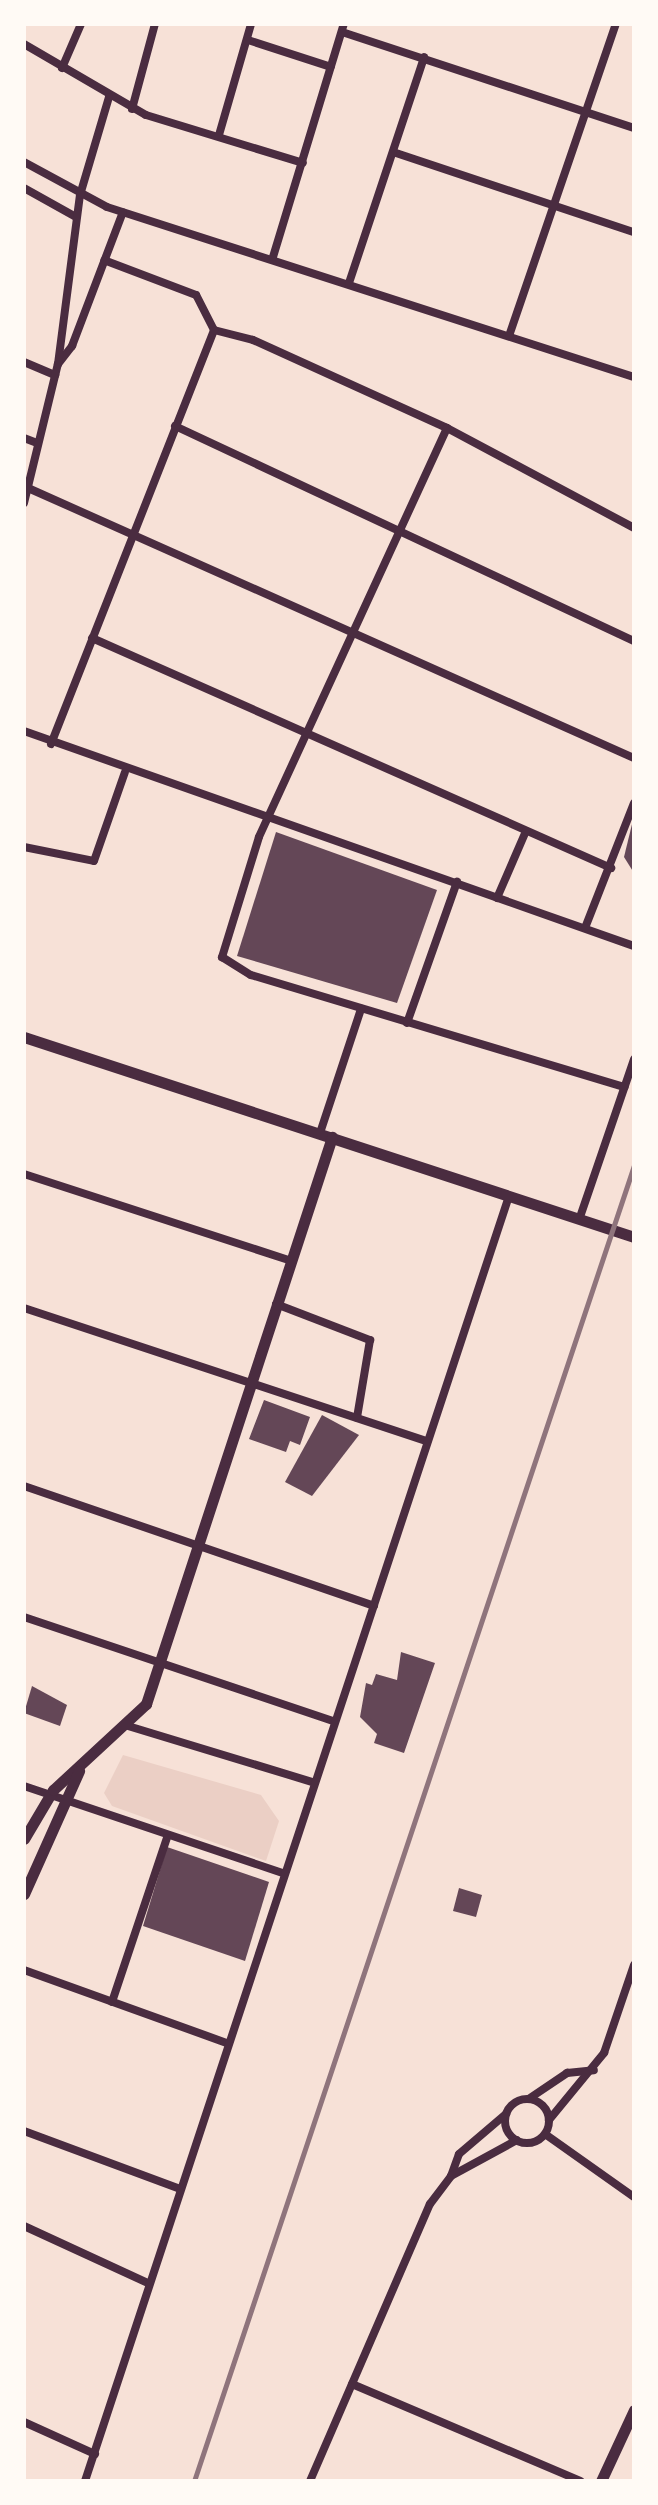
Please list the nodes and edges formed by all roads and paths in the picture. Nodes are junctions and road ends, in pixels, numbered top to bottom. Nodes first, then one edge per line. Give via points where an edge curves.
1 (81, 24) edge
2 (155, 24) edge
3 (251, 24) edge
4 (616, 24) edge
5 (343, 28) edge
6 (248, 40) junction
7 (24, 44) edge
8 (424, 57) junction
9 (331, 67) junction
10 (62, 68) junction
11 (109, 97) junction
12 (132, 109) junction
13 (587, 113) junction
14 (634, 128) edge
15 (219, 135) junction
16 (393, 152) junction
17 (24, 162) edge
18 (303, 163) junction
19 (24, 188) edge
20 (80, 195) junction
21 (557, 205) junction
22 (123, 212) junction
23 (76, 217) junction
24 (634, 232) edge
25 (273, 257) junction
26 (104, 260) junction
27 (349, 283) junction
28 (214, 330) junction
29 (509, 336) junction
30 (24, 362) edge
31 (58, 364) junction
32 (55, 375) junction
33 (634, 377) edge
34 (175, 426) junction
35 (447, 428) junction
36 (24, 438) edge
37 (37, 443) junction
38 (28, 488) junction
39 (24, 503) edge
40 (634, 528) edge
41 (398, 530) junction
42 (133, 532) junction
43 (349, 631) junction
44 (92, 638) junction
45 (634, 641) edge
46 (24, 731) edge
47 (306, 731) junction
48 (51, 744) junction
49 (634, 758) edge
50 (125, 772) junction
51 (634, 803) edge
52 (269, 818) junction
53 (526, 831) junction
54 (24, 847) edge
55 (611, 868) junction
56 (457, 882) junction
57 (497, 898) junction
58 (585, 928) junction
59 (634, 946) edge
60 (361, 1009) junction
61 (407, 1023) junction
62 (24, 1037) edge
63 (634, 1059) edge
64 (625, 1087) junction
65 (320, 1133) junction
66 (332, 1137) junction
67 (24, 1174) edge
68 (509, 1196) junction
69 (579, 1220) junction
70 (634, 1237) edge
71 (289, 1260) junction
72 (276, 1304) junction
73 (24, 1308) edge
74 (252, 1384) junction
75 (357, 1418) junction
76 (427, 1441) junction
77 (24, 1486) edge
78 (198, 1544) junction
79 (374, 1606) junction
80 (24, 1617) edge
81 (160, 1662) junction
82 (333, 1721) junction
83 (128, 1726) junction
84 (79, 1771) junction
85 (312, 1782) junction
86 (24, 1786) edge
87 (49, 1796) junction
88 (68, 1803) junction
89 (167, 1838) junction
90 (24, 1839) edge
91 (282, 1873) junction
92 (24, 1894) edge
93 (634, 1965) edge
94 (24, 1970) edge
95 (112, 2002) junction
96 (227, 2043) junction
97 (594, 2070) junction
98 (530, 2098) junction
99 (506, 2114) junction
100 (549, 2120) junction
101 (24, 2131) edge
102 (545, 2134) junction
103 (517, 2140) junction
104 (451, 2176) junction
105 (180, 2189) junction
106 (634, 2197) edge
107 (24, 2226) edge
108 (148, 2283) junction
109 (352, 2384) junction
110 (634, 2410) edge
111 (24, 2422) edge
112 (95, 2454) junction
113 (85, 2481) edge
114 (310, 2481) edge
115 (580, 2481) edge
116 (601, 2481) edge

1 - 10 street
2 - 12 street
3 - 6 street
4 - 13 street
5 - 8 street
5 - 9 street
6 - 9 street
6 - 15 street
7 - 10 street
8 - 13 street
8 - 16 street
9 - 18 street
10 - 11 street
11 - 12 street
11 - 20 street
12 - 15 street
13 - 14 street
13 - 21 street
15 - 18 street
16 - 21 street
16 - 27 street
17 - 20 street
18 - 25 street
19 - 23 street
20 - 22 street
20 - 23 street
21 - 24 street
21 - 29 street
22 - 25 street
22 - 26 street
23 - 31 street
25 - 27 street
26 - 28 street via 196,295
26 - 31 street via 72,346
27 - 29 street
28 - 34 street
28 - 35 street via 253,340
29 - 33 street
30 - 32 street
31 - 32 street
32 - 37 street
34 - 41 street
34 - 42 street
35 - 40 street
35 - 41 street
36 - 37 street
37 - 38 street
38 - 39 street
38 - 42 street
41 - 43 street
41 - 45 street
42 - 43 street
42 - 44 street
43 - 47 street
43 - 49 street
44 - 47 street
44 - 48 street
46 - 48 street
47 - 52 street
47 - 53 street
48 - 50 street
50 - 52 street
50 - 54 street via 94,861
51 - 55 street
52 - 56 street
52 - 60 street via 222,957 251,975
53 - 55 street
53 - 57 street
55 - 58 street
56 - 57 street
56 - 61 street
57 - 58 street
58 - 59 street
60 - 61 street
60 - 65 street
61 - 64 street
62 - 65 street
63 - 64 street
64 - 69 street
65 - 66 street
66 - 68 street
66 - 71 street
67 - 71 street
68 - 69 street
68 - 76 street
69 - 70 street
71 - 72 street
72 - 74 street
72 - 75 street via 370,1340
73 - 74 street
74 - 75 street
74 - 78 street
75 - 76 street
76 - 79 street
77 - 78 street
78 - 79 street
78 - 81 street
79 - 82 street
80 - 81 street
81 - 82 street
81 - 83 street via 146,1704
82 - 85 street
83 - 84 street
83 - 85 street
84 - 87 street
84 - 88 street
85 - 91 street
86 - 87 street
87 - 88 street
87 - 90 street
88 - 89 street
88 - 92 street
89 - 91 street
89 - 95 street
91 - 96 street
93 - 97 street
94 - 95 street
95 - 96 street
96 - 105 street
97 - 98 street via 567,2073
97 - 100 street
98 - 99 street
98 - 100 street
99 - 103 street
99 - 104 street via 459,2154
100 - 102 street
101 - 105 street
102 - 103 street
102 - 106 street
103 - 104 street
104 - 109 street via 406,2253
105 - 108 street
107 - 108 street
108 - 112 street
109 - 114 street
109 - 115 street
110 - 116 street
111 - 112 street
112 - 113 street

